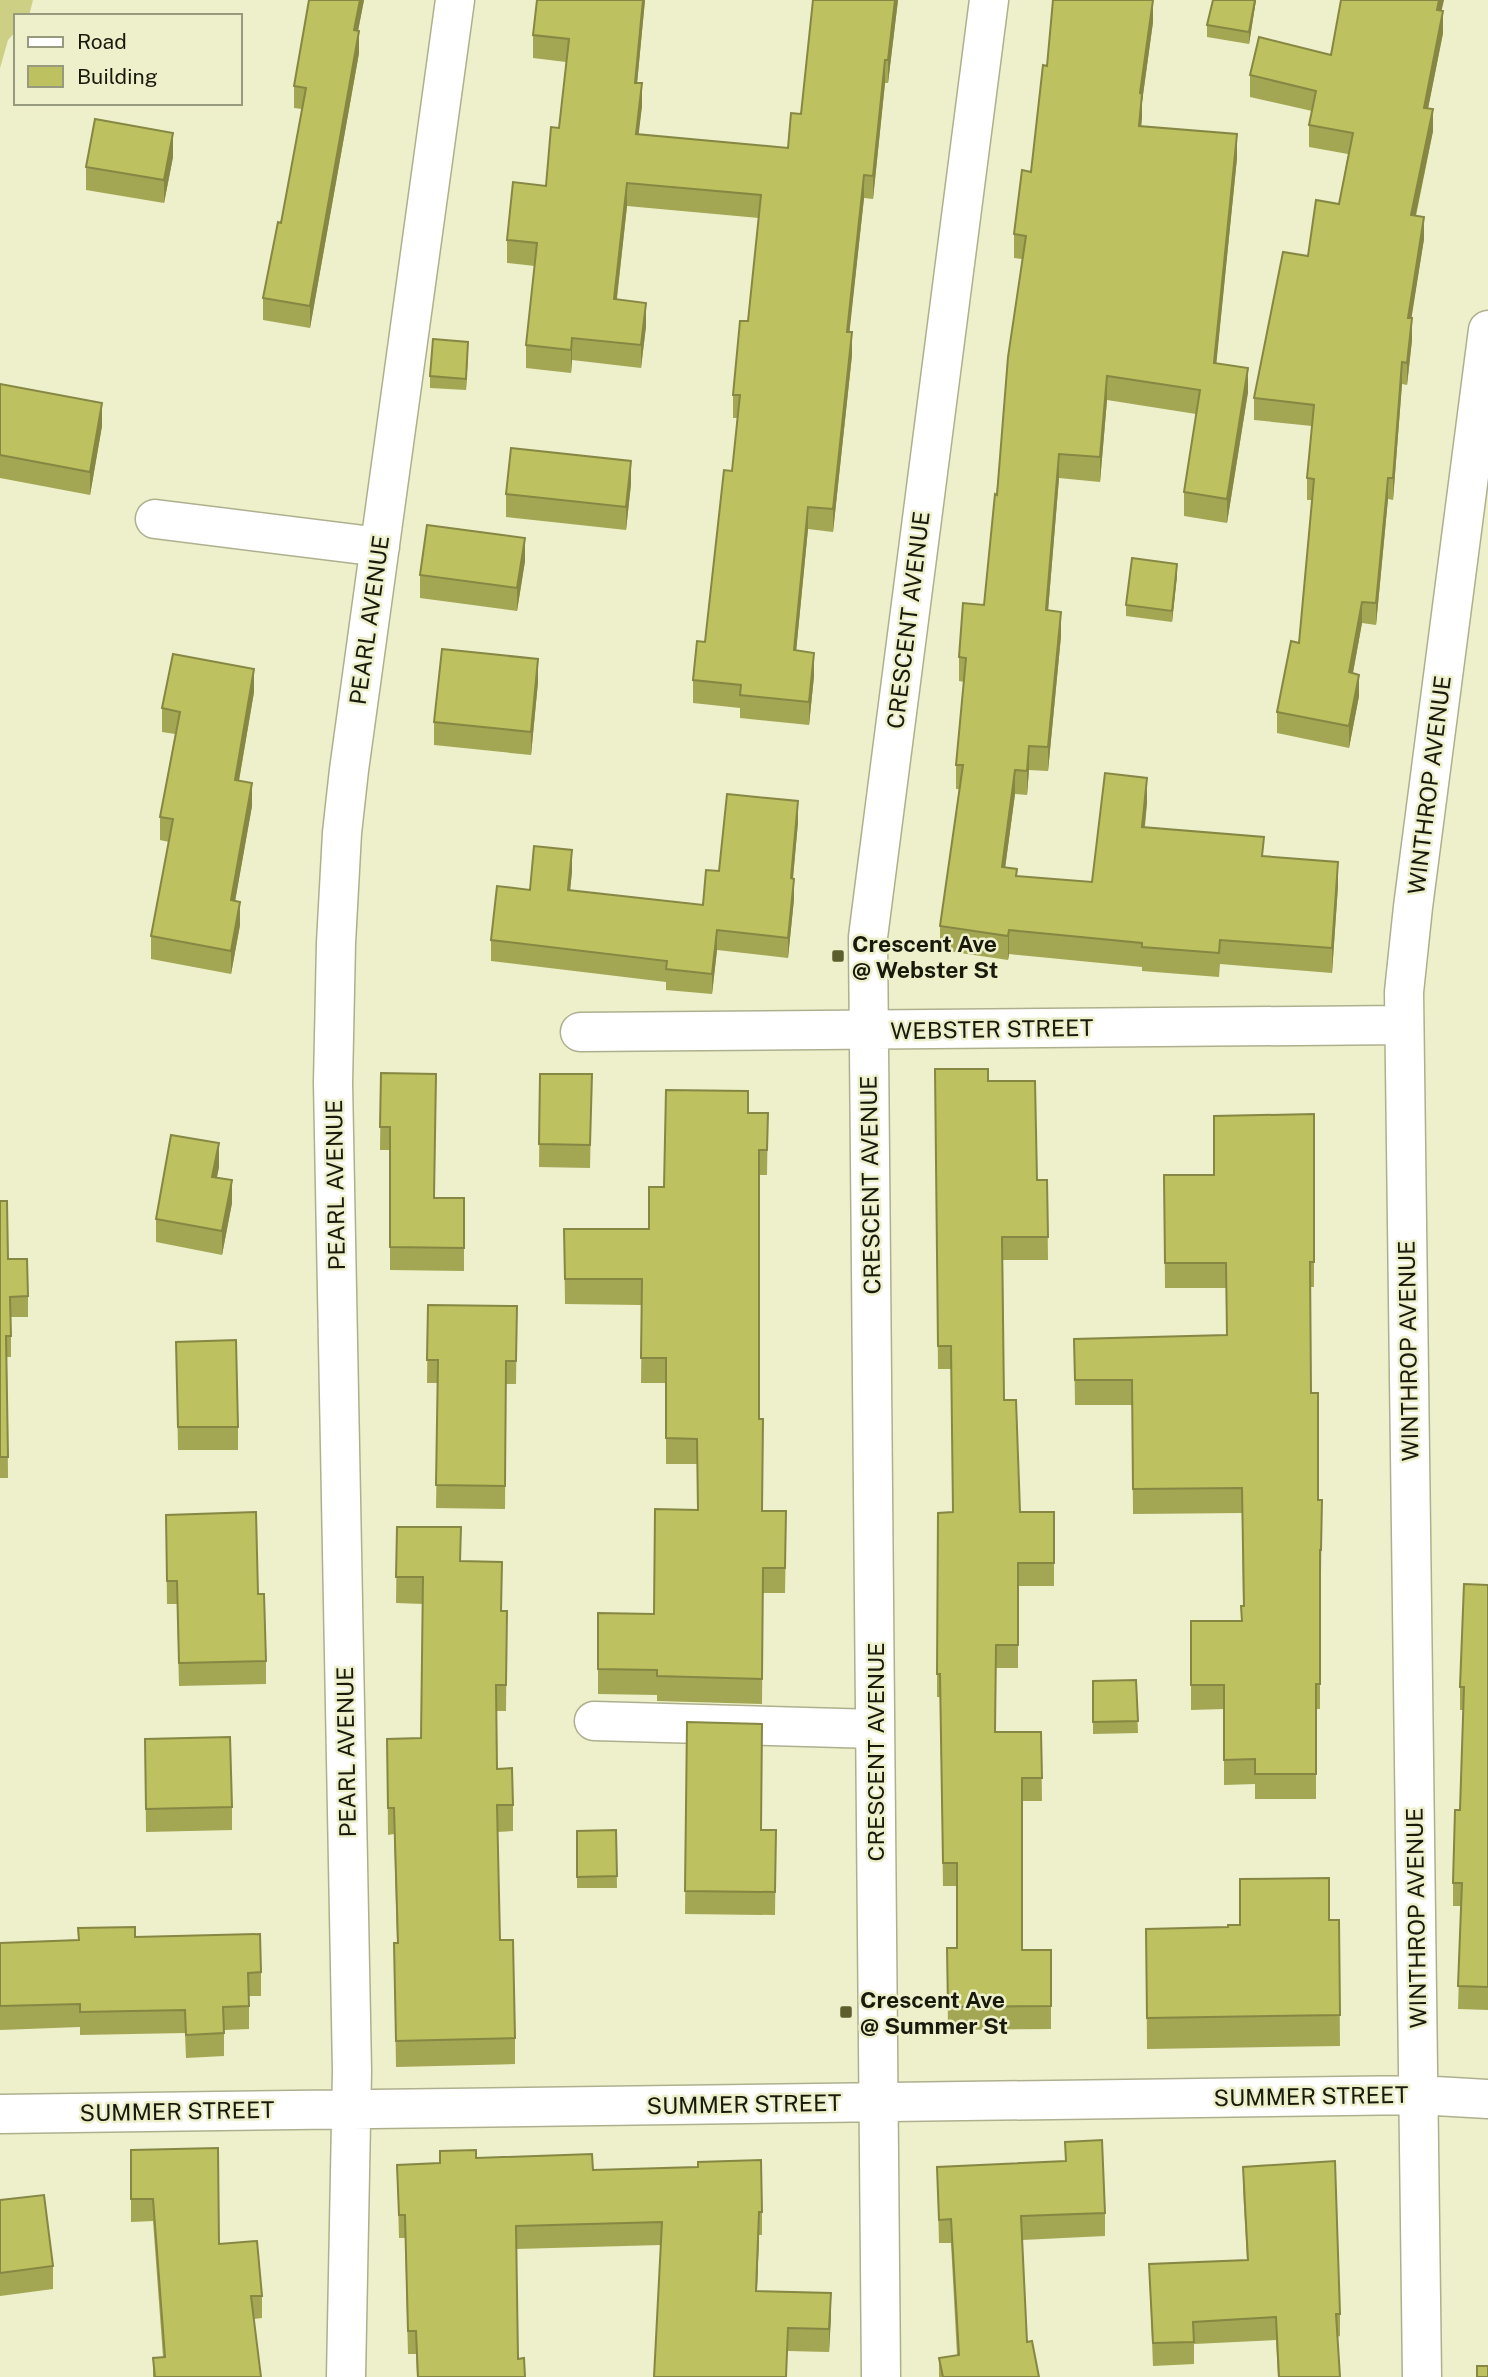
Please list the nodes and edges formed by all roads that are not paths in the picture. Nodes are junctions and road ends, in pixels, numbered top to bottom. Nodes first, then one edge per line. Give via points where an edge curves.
1 (455, 0) edge
2 (989, 0) edge
3 (1488, 330) edge
4 (155, 519) dead end
5 (380, 547) junction
6 (1404, 1025) junction
7 (868, 1030) junction
8 (580, 1032) dead end
9 (594, 1721) dead end
10 (875, 1729) junction
11 (1418, 2095) junction
12 (1488, 2099) edge
13 (878, 2102) junction
14 (352, 2109) junction
15 (0, 2114) edge
16 (346, 2377) edge
17 (881, 2377) edge
18 (1422, 2377) edge

1 - 5 street, PEARL AVENUE
2 - 7 street, CRESCENT AVENUE via 870,914
3 - 6 street, WINTHROP AVENUE via 1410,932
4 - 5 street
5 - 14 street, PEARL AVENUE via 342,833 334,1017
6 - 7 street, WEBSTER STREET
6 - 11 street, WINTHROP AVENUE
7 - 8 street, WEBSTER STREET
7 - 10 street, CRESCENT AVENUE
9 - 10 street
10 - 13 street, CRESCENT AVENUE
11 - 12 street, SUMMER STREET
11 - 13 street, SUMMER STREET
11 - 18 street, WINTHROP AVENUE
13 - 14 street, SUMMER STREET
13 - 17 street, CRESCENT AVENUE
14 - 15 street, SUMMER STREET
14 - 16 street, PEARL AVENUE

